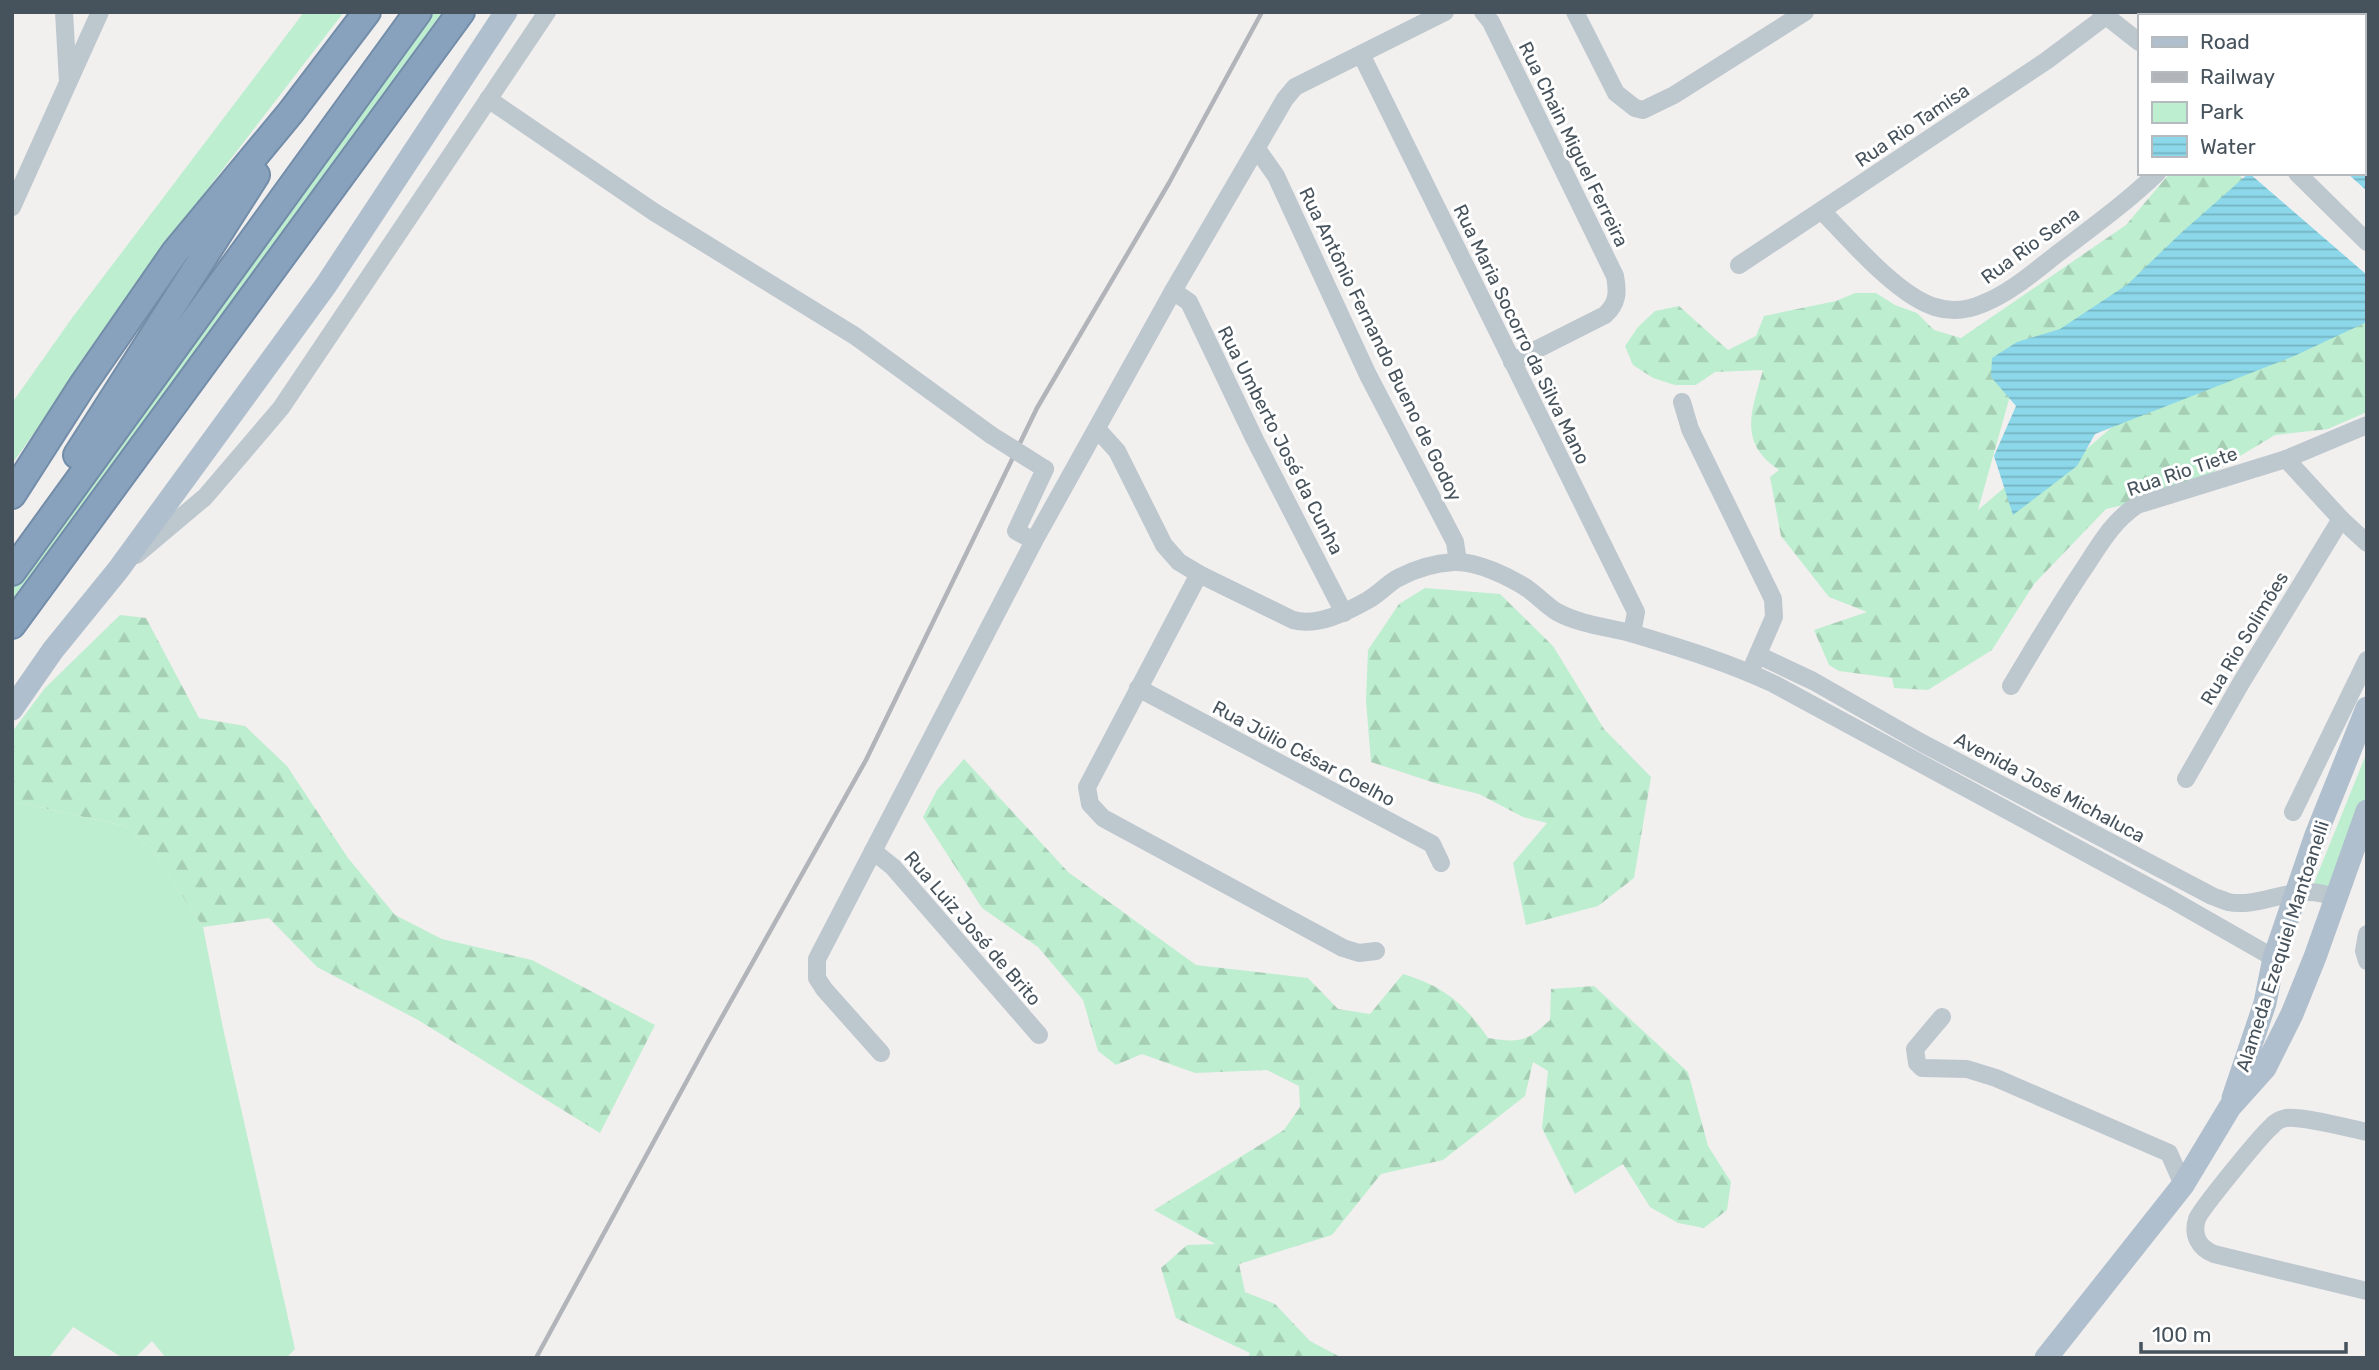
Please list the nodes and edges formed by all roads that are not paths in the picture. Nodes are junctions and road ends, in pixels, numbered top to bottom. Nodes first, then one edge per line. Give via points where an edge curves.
1 (64, 12) edge
2 (100, 12) edge
3 (367, 12) edge
4 (418, 12) edge
5 (461, 12) edge
6 (506, 12) edge
7 (547, 12) edge
8 (1445, 12) edge
9 (1483, 12) edge
10 (1575, 12) edge
11 (1805, 12) edge
12 (2104, 14) edge
13 (2138, 40) edge
14 (1361, 54) junction
15 (68, 86) junction
16 (488, 99) junction
17 (291, 112) junction
18 (1257, 149) junction
19 (2155, 175) edge
20 (2299, 175) edge
21 (12, 207) edge
22 (1822, 211) junction
23 (2367, 242) edge
24 (1739, 265) dead end
25 (1173, 291) junction
26 (1512, 362) junction
27 (1682, 402) dead end
28 (2367, 425) edge
29 (1097, 429) junction
30 (2286, 459) junction
31 (12, 495) edge
32 (2341, 519) junction
33 (1034, 541) junction
34 (2367, 543) edge
35 (12, 559) edge
36 (1458, 562) junction
37 (118, 570) junction
38 (12, 572) edge
39 (1199, 574) junction
40 (1344, 612) junction
41 (12, 625) edge
42 (1632, 634) junction
43 (53, 650) junction
44 (1758, 655) junction
45 (2367, 660) edge
46 (1749, 672) junction
47 (2011, 686) dead end
48 (1138, 688) junction
49 (12, 689) edge
50 (2367, 708) edge
51 (12, 709) edge
52 (2186, 779) dead end
53 (2367, 811) edge
54 (2293, 812) dead end
55 (873, 851) junction
56 (1441, 863) dead end
57 (2297, 893) junction
58 (2334, 898) junction
59 (2367, 934) edge
60 (1376, 951) dead end
61 (2274, 958) junction
62 (2367, 961) edge
63 (2264, 1003) junction
64 (2292, 1014) junction
65 (1942, 1017) dead end
66 (1039, 1035) dead end
67 (881, 1053) dead end
68 (2230, 1107) junction
69 (2367, 1132) edge
70 (2183, 1185) junction
71 (2367, 1291) edge
72 (2046, 1358) edge

1 - 15 street
2 - 15 street
3 - 17 highway
4 - 38 highway
5 - 41 highway
6 - 37 main road via 326,285
7 - 16 street
8 - 14 street
9 - 26 street, Rua Chain Miguel Ferreira via 1615,276 1617,298 1605,315
10 - 11 street via 1616,93 1643,110
12 - 13 street
12 - 22 street, Rua Rio Tamisa via 2046,61
14 - 18 street via 1295,86
14 - 26 street, Rua Maria Socorro da Silva Mano
15 - 21 street
16 - 33 street, bridge via 654,212 855,336 991,435 1045,468 1016,531
16 - 37 street via 281,408 205,498
17 - 31 highway via 175,252
17 - 35 highway
18 - 25 street
18 - 36 street, Rua Antônio Fernando Bueno de Godoy via 1276,176 1368,375 1455,542
19 - 22 street, Rua Rio Sena via 2017,285 1985,304 1957,310 1935,307 1912,296
20 - 23 street
22 - 24 street, Rua Rio Tamisa
25 - 29 street
25 - 40 street, Rua Umberto José da Cunha via 1189,302
26 - 42 street, Rua Maria Socorro da Silva Mano via 1636,612
27 - 44 street via 1690,429 1773,599 1774,617
28 - 30 street, Rua Rio Tiete
29 - 33 street
29 - 39 street via 1117,451 1170,553
30 - 32 street
30 - 47 street, Rua Rio Tiete via 2137,505 2126,513 2070,588
32 - 34 street
32 - 52 street, Rua Rio Solimões
33 - 55 street
36 - 40 street via 1429,566 1397,579
36 - 42 street via 1497,572 1556,612
37 - 43 main road
39 - 40 street via 1301,622
39 - 48 street
42 - 46 street
43 - 49 main road
43 - 51 main road
44 - 46 street
44 - 57 street, Avenida José Michaluca via 2212,896 2230,902
45 - 54 street
46 - 61 street
48 - 56 street, Rua Júlio César Coelho via 1432,844
48 - 60 street via 1087,787 1090,804 1103,818 1343,948 1359,953
50 - 57 main road, Alameda Ezequiel Mantoanelli
53 - 58 main road, Alameda Ezequiel Mantoanelli
55 - 66 street, Rua Luiz José de Brito via 893,867
55 - 67 street via 817,959 817,978
57 - 58 street, Avenida José Michaluca via 2316,892
57 - 61 main road, Alameda Ezequiel Mantoanelli
58 - 64 main road, Alameda Ezequiel Mantoanelli
59 - 62 street
61 - 63 main road, Alameda Ezequiel Mantoanelli
63 - 64 main road
63 - 68 main road, Alameda Ezequiel Mantoanelli
64 - 68 main road, Alameda Ezequiel Mantoanelli via 2265,1068
65 - 70 street via 1915,1049 1922,1068 1967,1069 1996,1078 2144,1141 2172,1156
68 - 70 main road, Alameda Ezequiel Mantoanelli
69 - 71 street via 2298,1119 2277,1122 2197,1218 2199,1244 2214,1254
70 - 72 main road, Alameda Ezequiel Mantoanelli

